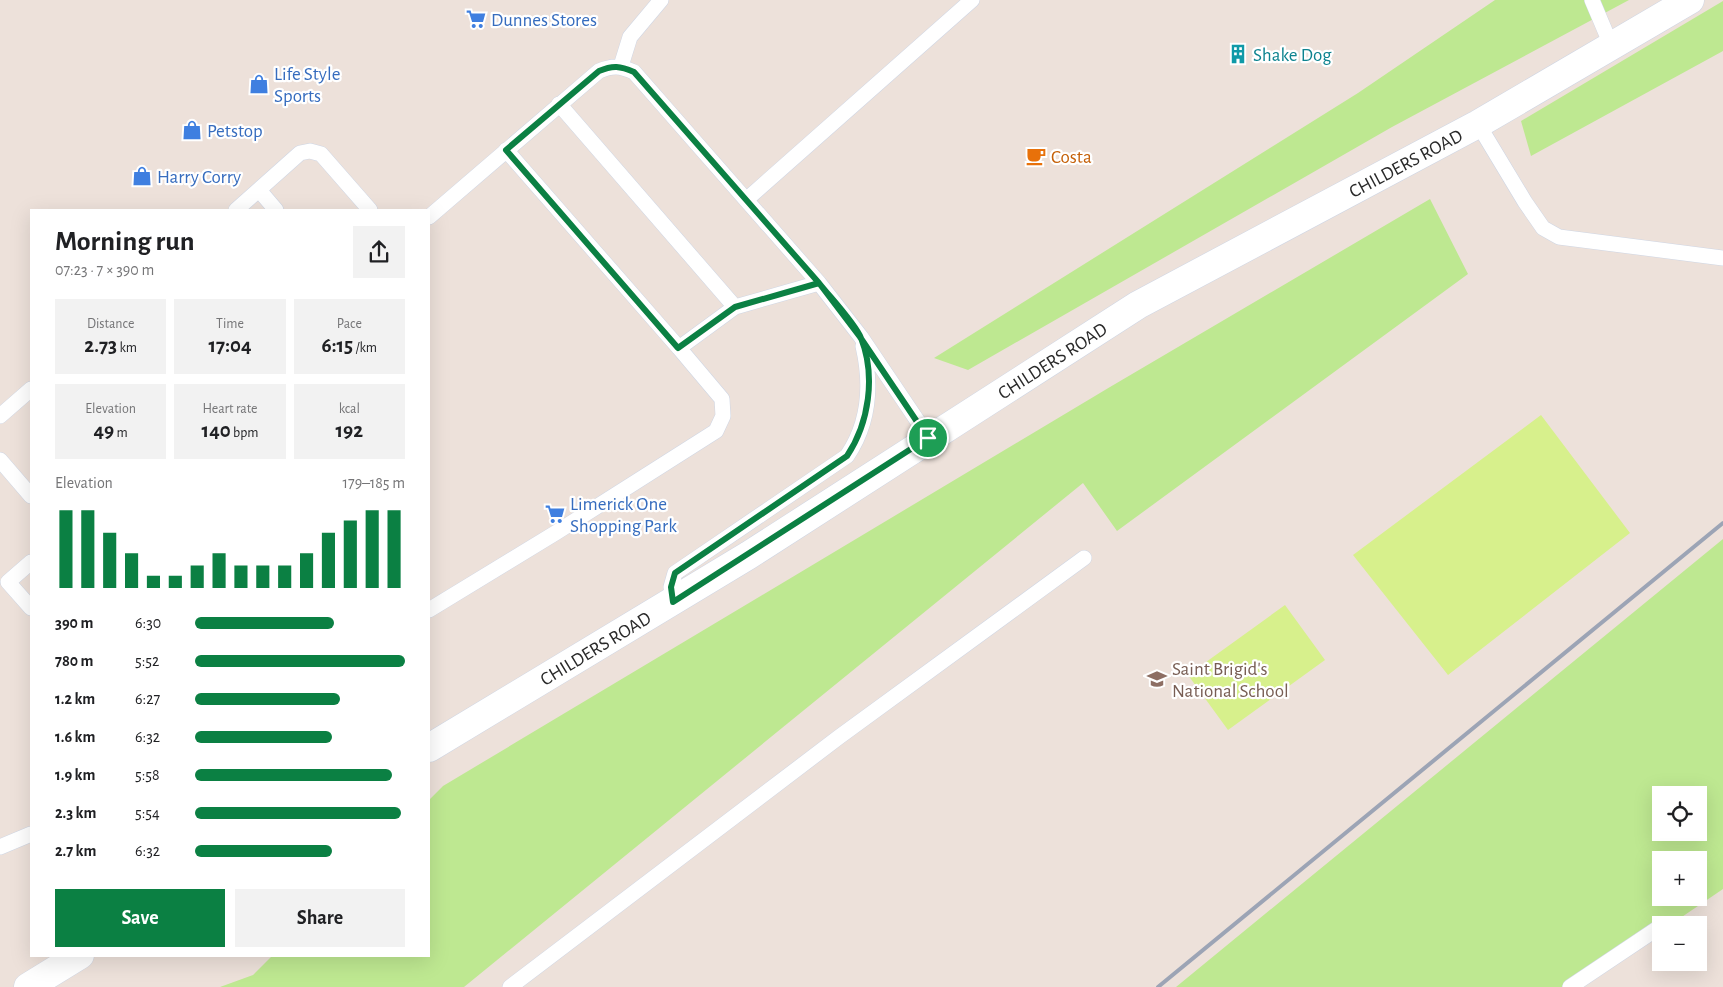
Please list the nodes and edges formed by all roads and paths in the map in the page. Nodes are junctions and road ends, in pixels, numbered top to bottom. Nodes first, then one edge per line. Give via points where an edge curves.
1 (661, 0) edge
2 (972, 0) edge
3 (1592, 0) edge
4 (1690, 0) edge
5 (1611, 45) junction
6 (621, 66) junction
7 (559, 104) junction
8 (1478, 124) junction
9 (506, 150) junction
10 (259, 190) junction
11 (746, 200) junction
12 (237, 209) edge
13 (275, 209) edge
14 (369, 209) edge
15 (430, 216) edge
16 (1723, 258) edge
17 (819, 283) junction
18 (735, 307) junction
19 (860, 337) junction
20 (678, 348) junction
21 (30, 390) edge
22 (0, 416) edge
23 (928, 438) junction
24 (0, 460) edge
25 (30, 495) edge
26 (1084, 558) dead end
27 (30, 563) edge
28 (4, 577) edge
29 (673, 602) junction
30 (30, 607) edge
31 (430, 609) edge
32 (430, 747) edge
33 (30, 834) edge
34 (0, 847) edge
35 (1652, 932) edge
36 (77, 957) edge
37 (28, 987) edge
38 (510, 987) edge
39 (1570, 987) edge

1 - 6 lane via 630,37
2 - 11 lane
3 - 5 lane
4 - 5 main road, CHILDERS ROAD
5 - 8 main road, CHILDERS ROAD
6 - 7 lane via 599,71
6 - 11 lane via 634,72
7 - 9 lane
7 - 18 lane
8 - 16 lane via 1515,188 1543,228 1559,237
8 - 23 main road, CHILDERS ROAD via 1138,305
9 - 15 lane
9 - 20 lane
10 - 12 lane
10 - 13 lane
10 - 14 lane via 300,153 310,151 321,154
11 - 17 lane
17 - 18 lane
17 - 19 lane
18 - 20 lane
19 - 23 lane
19 - 29 lane via 867,364 866,410 858,439 847,456 675,573 671,587
20 - 31 lane via 722,399 723,416 716,431
21 - 22 lane
23 - 29 main road, CHILDERS ROAD
24 - 25 lane
26 - 38 lane via 831,743
27 - 28 lane
28 - 30 lane
29 - 32 main road, CHILDERS ROAD
33 - 34 lane
35 - 39 lane
36 - 37 main road

